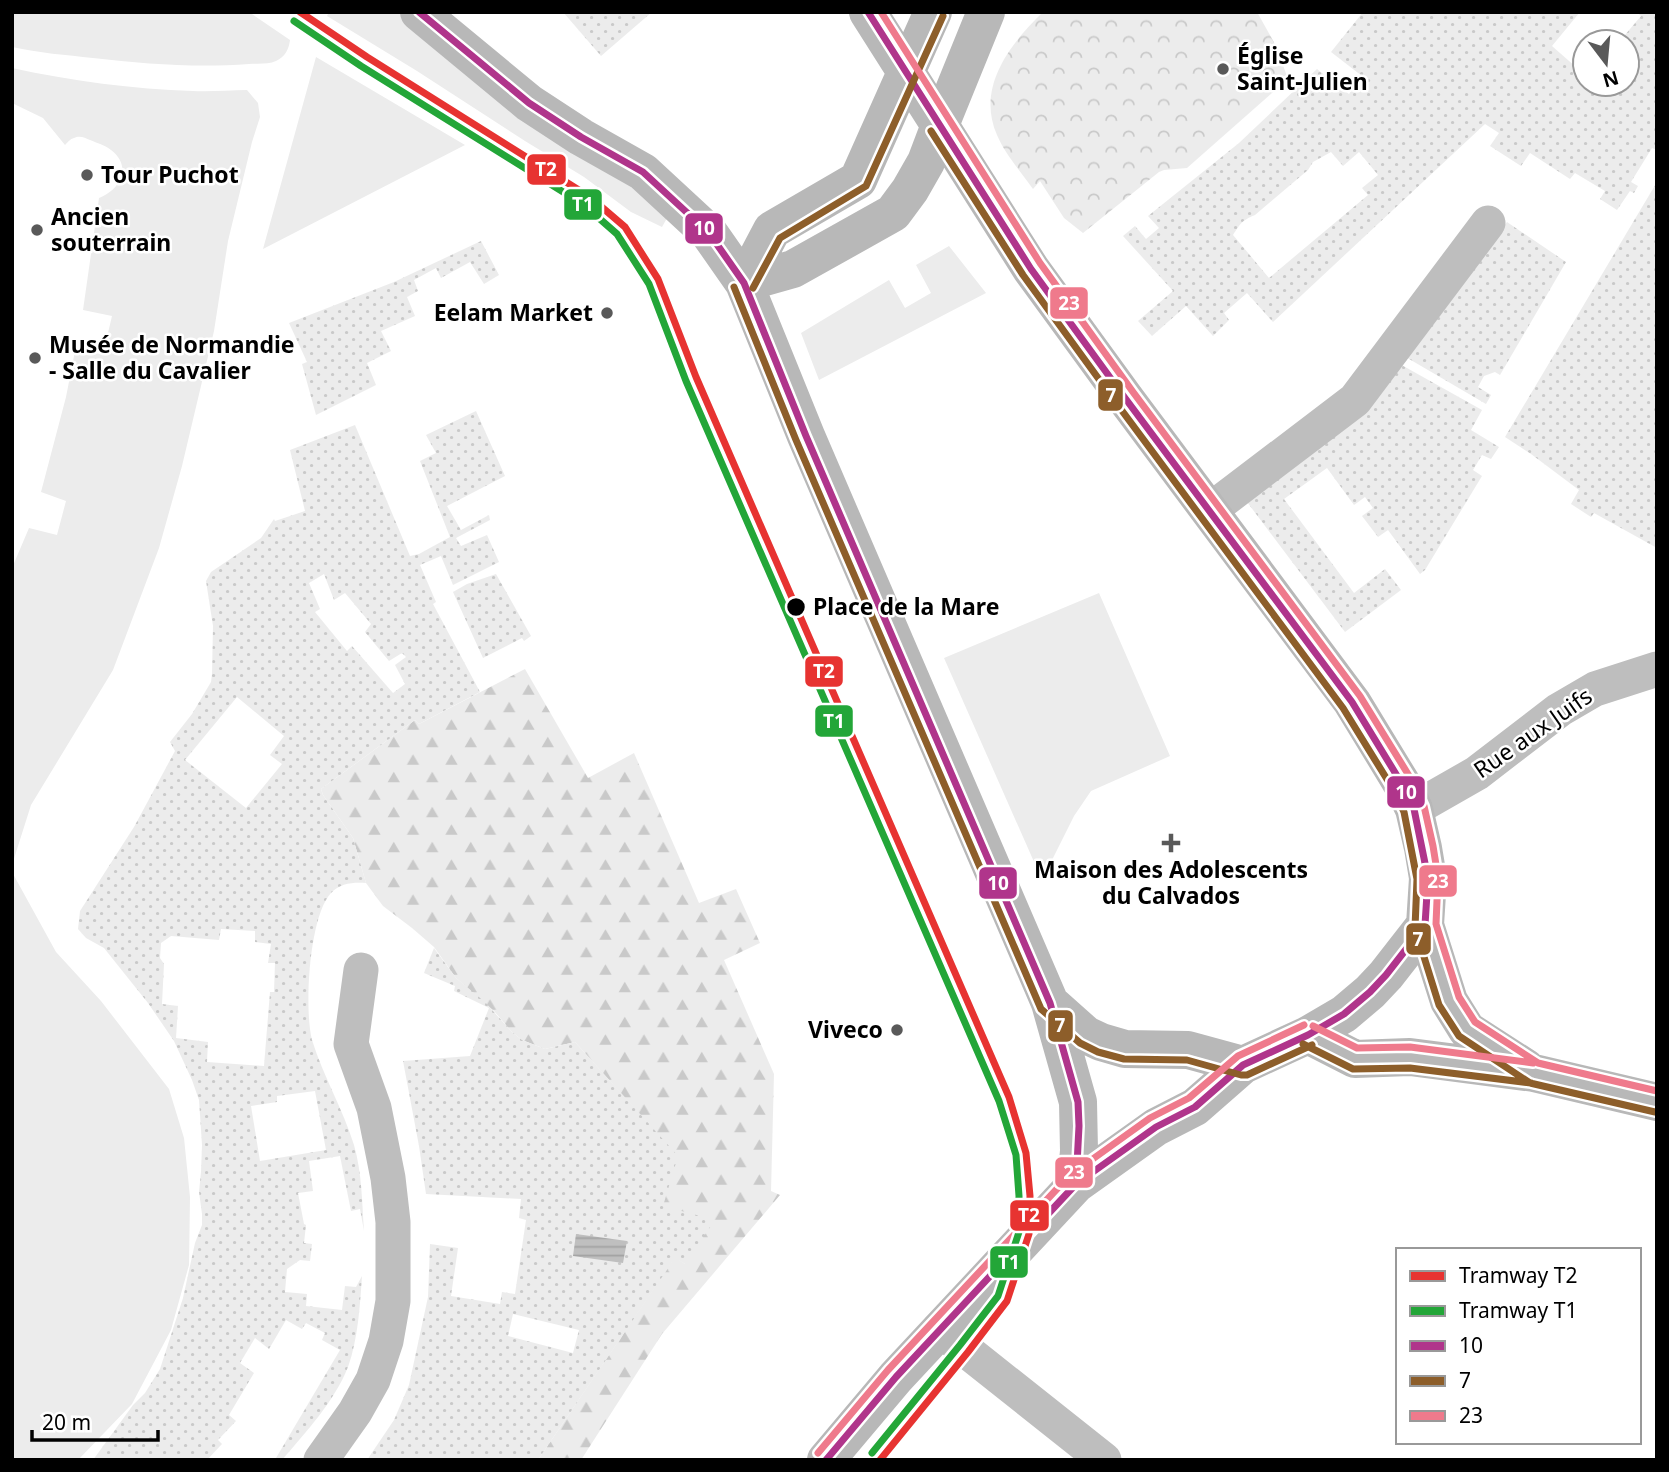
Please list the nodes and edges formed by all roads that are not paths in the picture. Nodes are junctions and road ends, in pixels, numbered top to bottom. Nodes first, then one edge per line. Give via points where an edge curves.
1 (419, 12) edge
2 (868, 12) edge
3 (933, 12) edge
4 (986, 12) edge
5 (905, 73) junction
6 (940, 125) junction
7 (1488, 223) dead end
8 (744, 283) junction
9 (1209, 510) junction
10 (1657, 669) edge
11 (1414, 810) junction
12 (1425, 925) junction
13 (361, 970) dead end
14 (1050, 1003) junction
15 (1308, 1035) junction
16 (1243, 1065) junction
17 (1534, 1073) junction
18 (1657, 1102) edge
19 (1076, 1184) junction
20 (939, 1329) junction
21 (321, 1460) edge
22 (826, 1460) edge
23 (1104, 1460) edge

1 - 8 main road via 529,103 643,172 709,233
2 - 5 main road
3 - 5 main road
4 - 6 main road
5 - 6 main road
5 - 8 main road via 858,180 772,230
6 - 8 main road via 926,162 893,213 793,269
6 - 9 main road via 1031,269
7 - 9 street via 1355,400
8 - 14 main road
9 - 11 main road via 1352,702
10 - 11 street, Rue aux Juifs via 1595,689 1559,710 1477,773
11 - 12 main road via 1428,878
12 - 15 main road via 1370,992
12 - 17 main road via 1449,1001 1467,1030
13 - 21 street via 351,1044 374,1108 384,1157 393,1222 393,1301 373,1380
14 - 16 main road via 1086,1035 1101,1042 1125,1049 1188,1050
14 - 19 main road via 1078,1102
15 - 16 main road
15 - 17 main road via 1354,1059 1410,1057
16 - 19 main road via 1195,1107 1156,1127
17 - 18 main road
19 - 20 main road
20 - 22 main road
20 - 23 street

